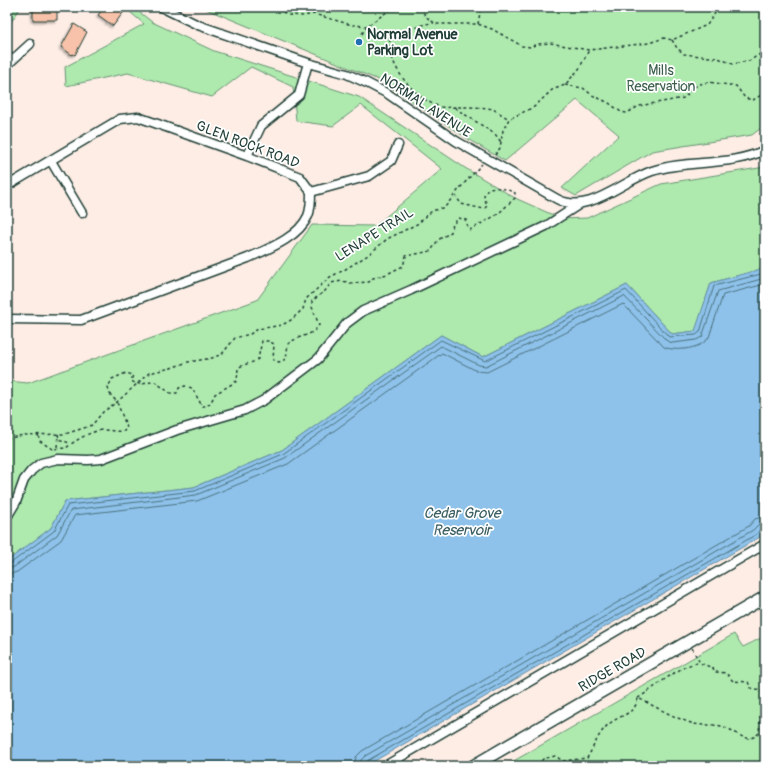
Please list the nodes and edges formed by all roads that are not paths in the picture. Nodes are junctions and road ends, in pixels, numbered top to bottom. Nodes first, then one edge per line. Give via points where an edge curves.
1 (161, 7) edge
2 (30, 44) dead end
3 (308, 63) junction
4 (7, 65) edge
5 (398, 145) dead end
6 (765, 150) edge
7 (247, 156) junction
8 (51, 161) junction
9 (7, 186) edge
10 (311, 192) junction
11 (580, 204) junction
12 (82, 212) dead end
13 (7, 319) edge
14 (7, 517) edge
15 (765, 544) edge
16 (765, 597) edge
17 (384, 766) edge
18 (473, 766) edge

1 - 3 street, NORMAL AVENUE via 198,25
2 - 4 street
3 - 7 street via 300,95 261,126
3 - 11 street, NORMAL AVENUE via 347,74 388,94 456,141 562,202
5 - 10 street via 391,161 369,176
6 - 11 street via 744,158 673,166 652,171 590,202
7 - 8 street, GLEN ROCK ROAD via 138,117 120,119
7 - 10 street, GLEN ROCK ROAD via 300,177
8 - 9 street, GLEN ROCK ROAD
8 - 12 street
10 - 13 street via 309,215 303,225 270,248 81,320
11 - 14 street via 546,226 363,311 347,323 318,359 264,400 245,410 177,430 101,458 58,459 41,463 24,480
15 - 17 street
16 - 18 main road, RIDGE ROAD

